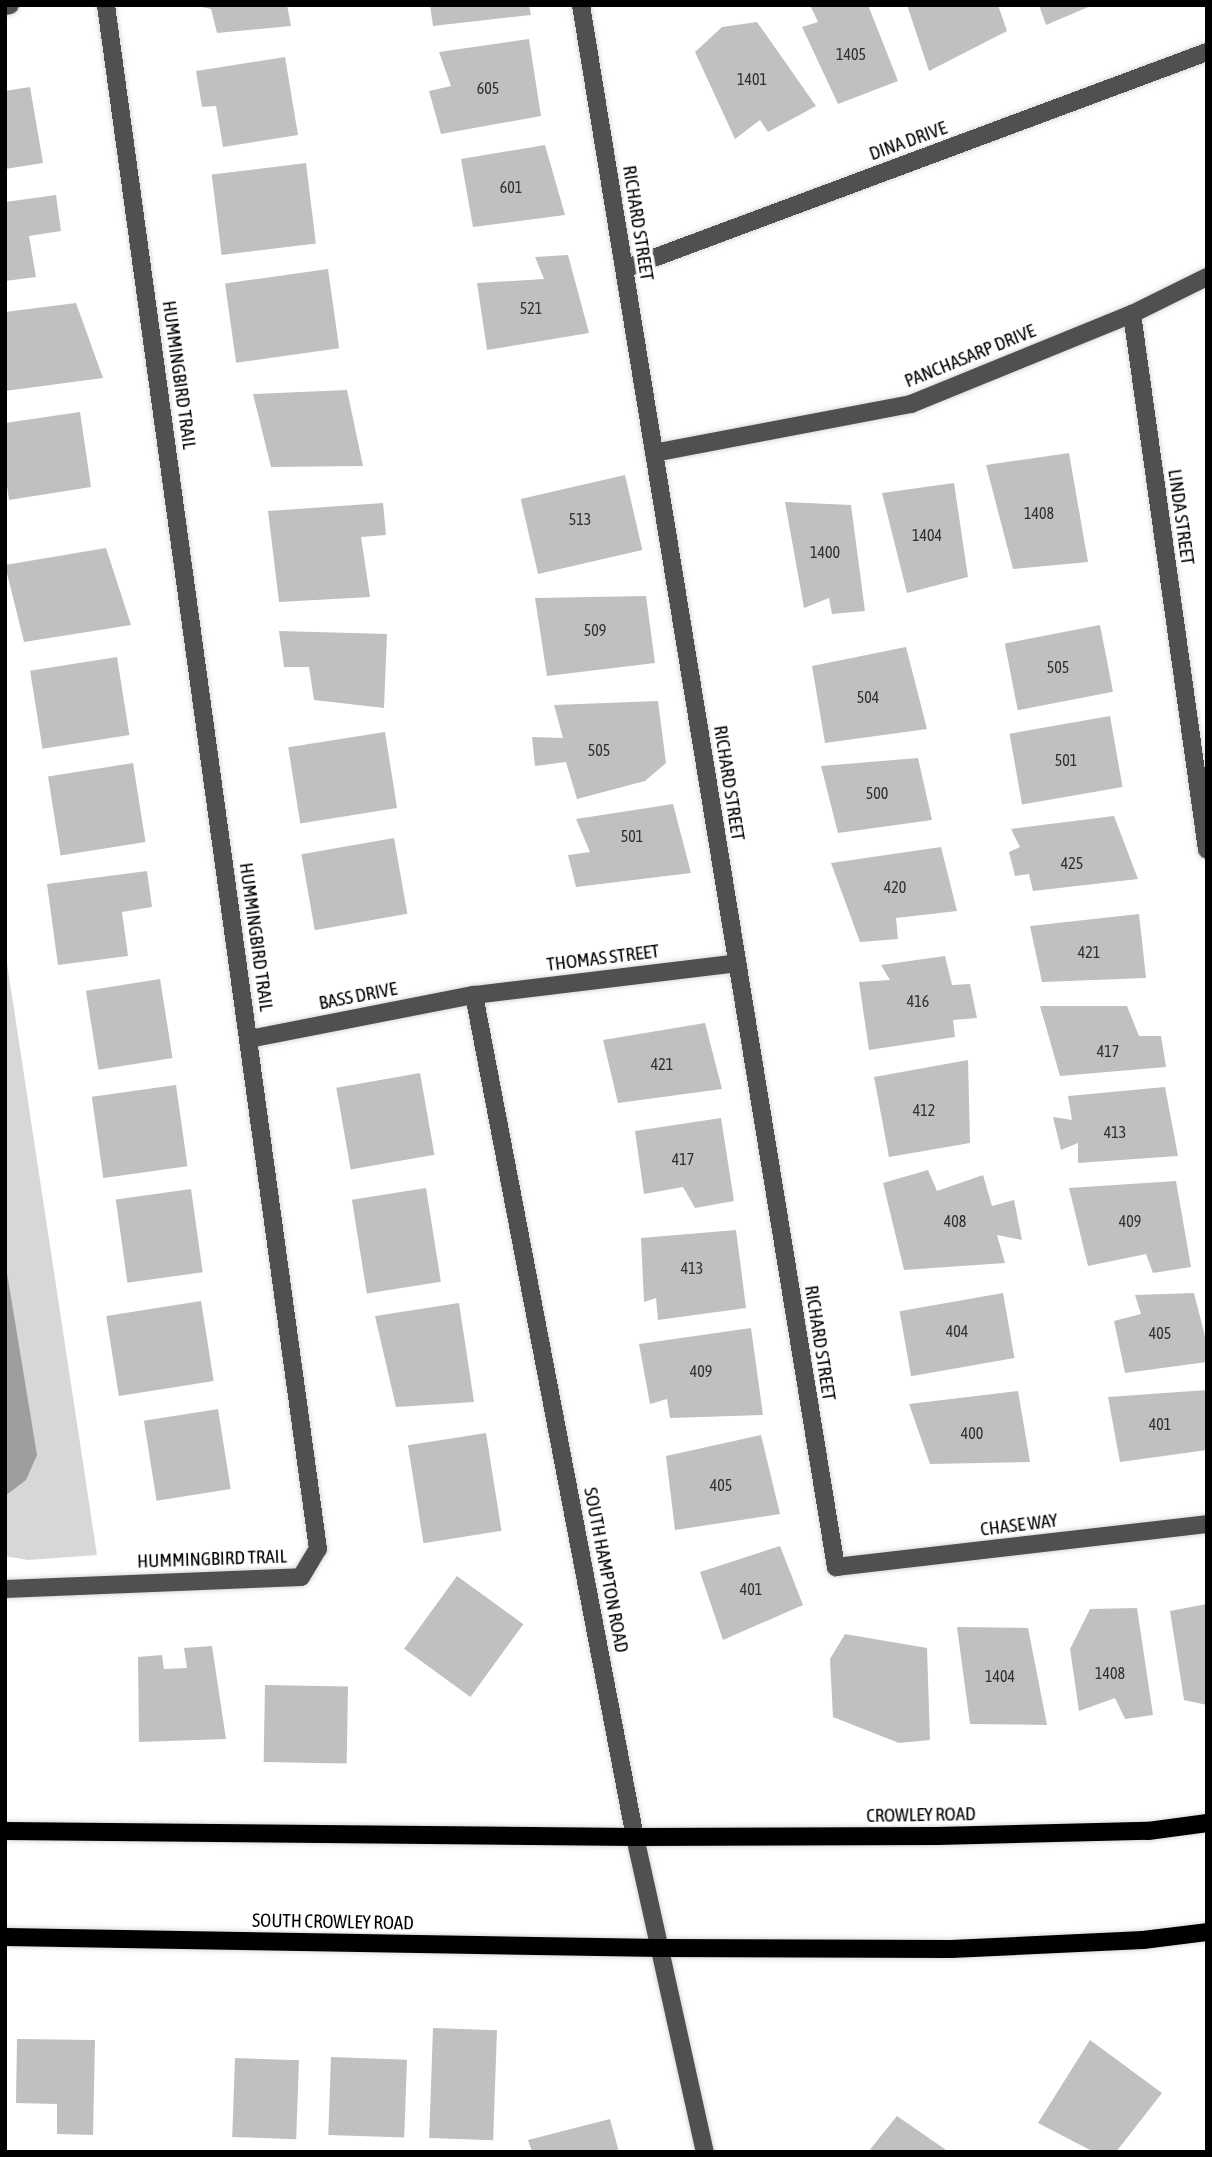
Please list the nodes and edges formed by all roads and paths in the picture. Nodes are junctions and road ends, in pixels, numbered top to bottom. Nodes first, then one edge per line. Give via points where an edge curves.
1 (10, 5) edge
2 (106, 5) edge
3 (581, 5) edge
4 (5, 6) edge
5 (1207, 52) edge
6 (624, 269) junction
7 (1207, 277) edge
8 (1132, 314) junction
9 (654, 453) junction
10 (1207, 850) edge
11 (737, 963) junction
12 (474, 995) junction
13 (249, 1039) junction
14 (1207, 1524) edge
15 (836, 1567) joint
16 (5, 1589) edge
17 (1207, 1823) edge
18 (5, 1831) edge
19 (635, 1837) junction
20 (1207, 1932) edge
21 (5, 1937) edge
22 (661, 1948) junction
23 (705, 2152) edge

1 - 4 street
2 - 13 street, HUMMINGBIRD TRAIL
3 - 6 street, RICHARD STREET
5 - 6 street, DINA DRIVE
6 - 9 street, RICHARD STREET
7 - 8 street, PANCHASARP DRIVE
8 - 9 street, PANCHASARP DRIVE via 912,404
8 - 10 street, LINDA STREET
9 - 11 street, RICHARD STREET
11 - 12 street, THOMAS STREET
11 - 15 street, RICHARD STREET
12 - 13 street, BASS DRIVE
12 - 19 street, SOUTH HAMPTON ROAD
13 - 16 street, HUMMINGBIRD TRAIL via 318,1549 301,1577
14 - 15 street, CHASE WAY
17 - 19 main road, CROWLEY ROAD via 1148,1831
18 - 19 main road
19 - 22 street, SOUTH HAMPTON ROAD
20 - 22 main road via 1143,1940 951,1949
21 - 22 main road, SOUTH CROWLEY ROAD
22 - 23 street, SOUTH HAMPTON ROAD

